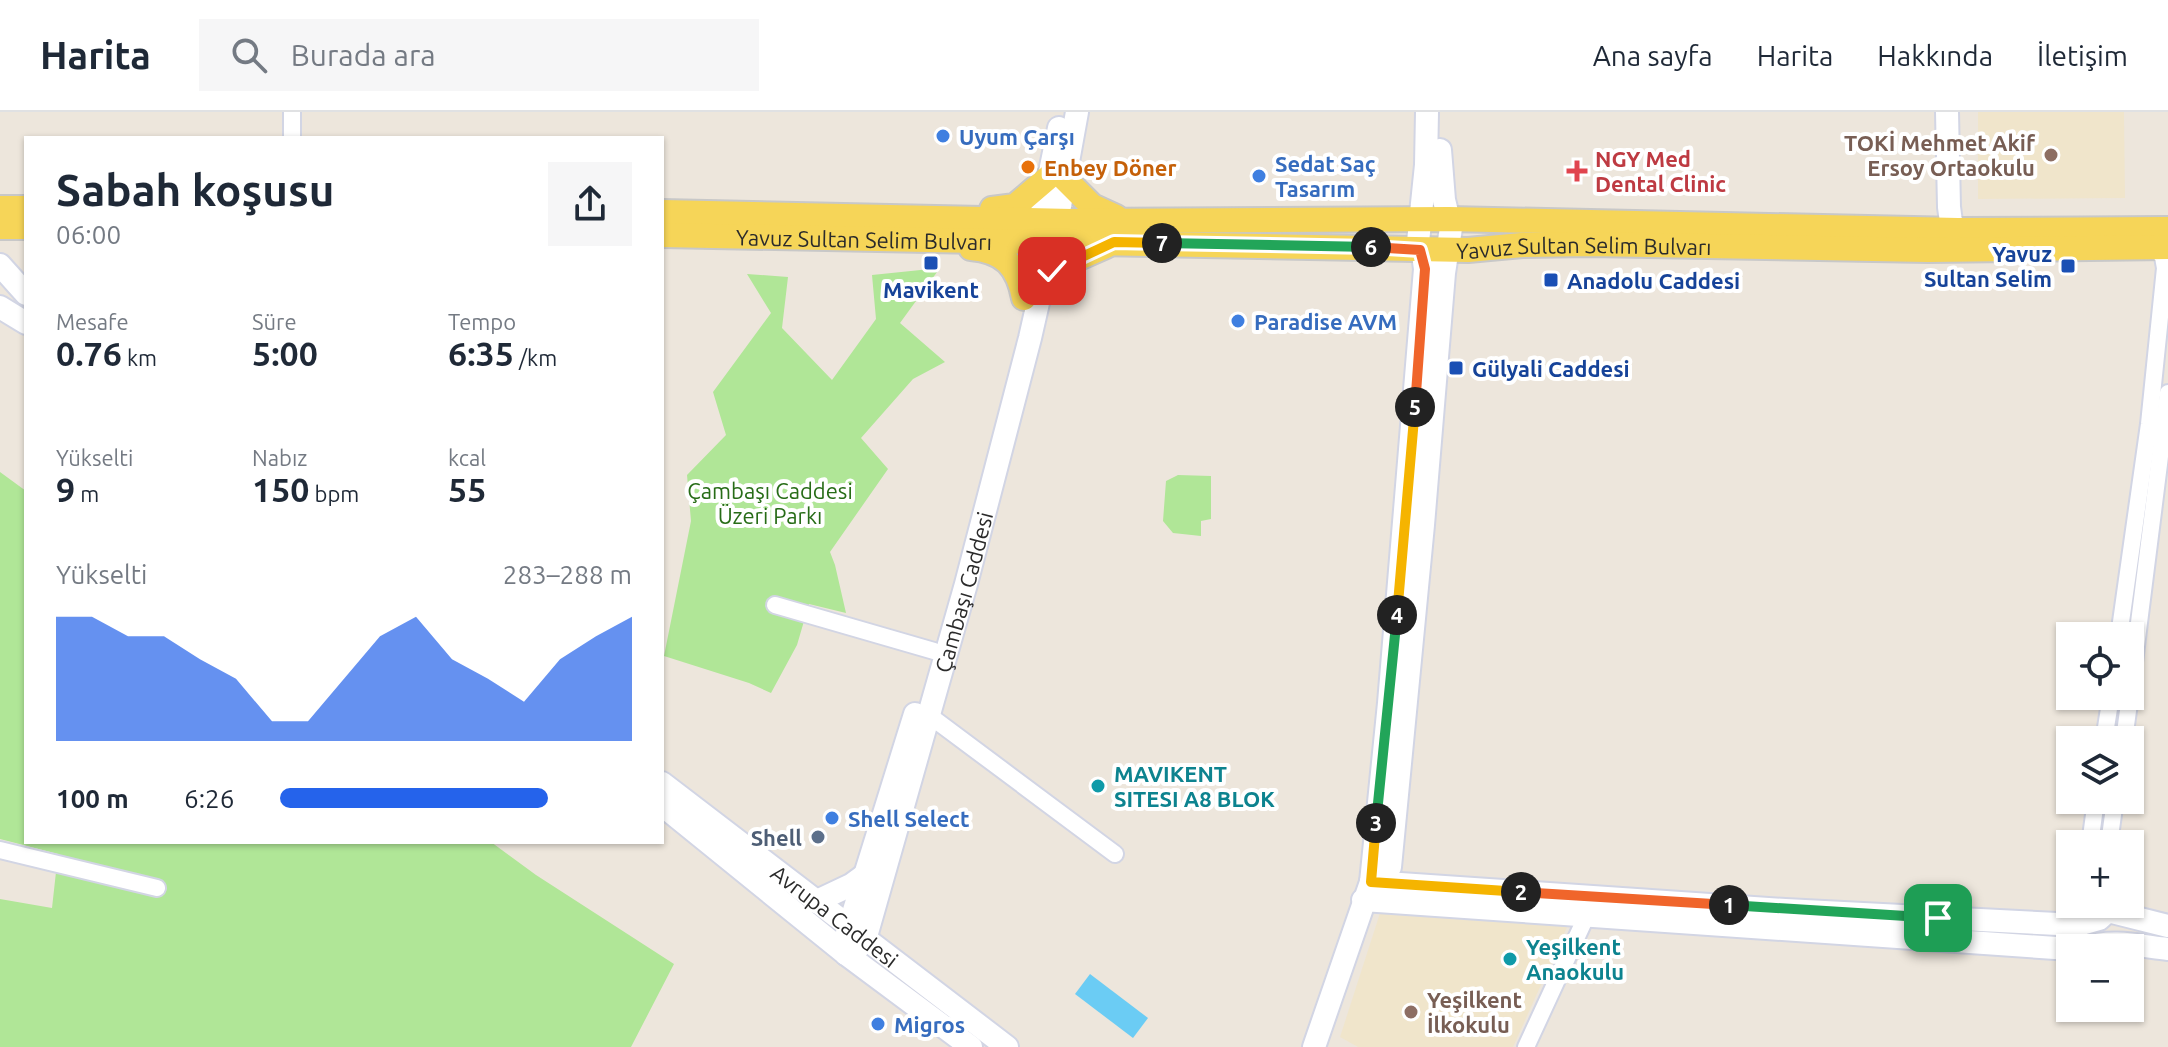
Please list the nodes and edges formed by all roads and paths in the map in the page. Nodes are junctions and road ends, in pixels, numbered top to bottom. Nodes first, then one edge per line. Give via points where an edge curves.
1 (292, 112) edge
2 (1062, 112) edge
3 (1077, 112) edge
4 (1427, 112) edge
5 (1440, 112) edge
6 (1947, 112) edge
7 (1960, 112) edge
8 (292, 136) edge
9 (1057, 177) junction
10 (0, 208) edge
11 (24, 208) edge
12 (664, 212) edge
13 (1449, 219) junction
14 (1422, 220) junction
15 (0, 227) edge
16 (24, 227) edge
17 (952, 229) junction
18 (1046, 230) junction
19 (1118, 231) junction
20 (664, 235) edge
21 (1958, 240) junction
22 (2164, 241) edge
23 (1420, 250) junction
24 (1448, 250) junction
25 (0, 265) edge
26 (1044, 277) junction
27 (24, 291) edge
28 (1024, 298) junction
29 (0, 307) edge
30 (24, 322) edge
31 (2168, 393) edge
32 (775, 605) dead end
33 (2121, 622) edge
34 (2139, 622) edge
35 (934, 651) junction
36 (930, 716) junction
37 (664, 785) edge
38 (664, 807) edge
39 (0, 850) edge
40 (1115, 854) dead end
41 (866, 874) junction
42 (157, 888) dead end
43 (1367, 891) junction
44 (815, 902) junction
45 (2056, 913) edge
46 (1586, 917) junction
47 (2136, 918) edge
48 (2168, 926) edge
49 (857, 934) junction
50 (2056, 948) edge
51 (2144, 948) edge
52 (2168, 949) edge
53 (846, 954) junction
54 (971, 1047) edge
55 (1007, 1047) edge
56 (1314, 1047) edge
57 (1526, 1047) edge

1 - 8 street
2 - 9 street
3 - 9 street
4 - 14 street
5 - 13 street via 1441,175
6 - 21 street via 1949,211
7 - 21 street
9 - 17 main road via 1015,206 971,211
9 - 18 street
9 - 19 main road
10 - 11 main road
12 - 17 main road, Yavuz Sultan Selim Bulvarı
13 - 14 main road, Yavuz Sultan Selim Bulvarı
13 - 21 main road, Yavuz Sultan Selim Bulvarı
13 - 24 street
14 - 19 main road, Yavuz Sultan Selim Bulvarı
14 - 23 street
15 - 16 main road
17 - 18 main road, Yavuz Sultan Selim Bulvarı
17 - 20 main road, Yavuz Sultan Selim Bulvarı
17 - 28 main road via 967,248 999,254 1019,278
18 - 19 main road, Yavuz Sultan Selim Bulvarı
18 - 26 street, Çambaşı Caddesi
18 - 28 street, Çambaşı Caddesi
19 - 23 main road, Yavuz Sultan Selim Bulvarı
19 - 26 main road
21 - 22 main road, Yavuz Sultan Selim Bulvarı
21 - 24 main road, Yavuz Sultan Selim Bulvarı
22 - 33 street via 2149,424
23 - 24 main road, Yavuz Sultan Selim Bulvarı
23 - 43 street via 1425,269 1415,405
24 - 43 street via 1390,867
25 - 27 street
26 - 36 street, Çambaşı Caddesi
28 - 35 street, Çambaşı Caddesi
29 - 30 street
31 - 34 street
32 - 35 street
35 - 41 street, Çambaşı Caddesi
36 - 40 street
36 - 49 street, Çambaşı Caddesi
37 - 44 street, Avrupa Caddesi
38 - 53 street, Avrupa Caddesi
39 - 42 street
41 - 44 street
41 - 49 street, Çambaşı Caddesi
43 - 45 street via 1785,910
43 - 46 street
43 - 56 street
44 - 49 street, Avrupa Caddesi
46 - 50 street
46 - 57 street
47 - 48 street
49 - 53 street via 855,951
49 - 55 street, Avrupa Caddesi
51 - 52 street
53 - 54 street, Avrupa Caddesi

